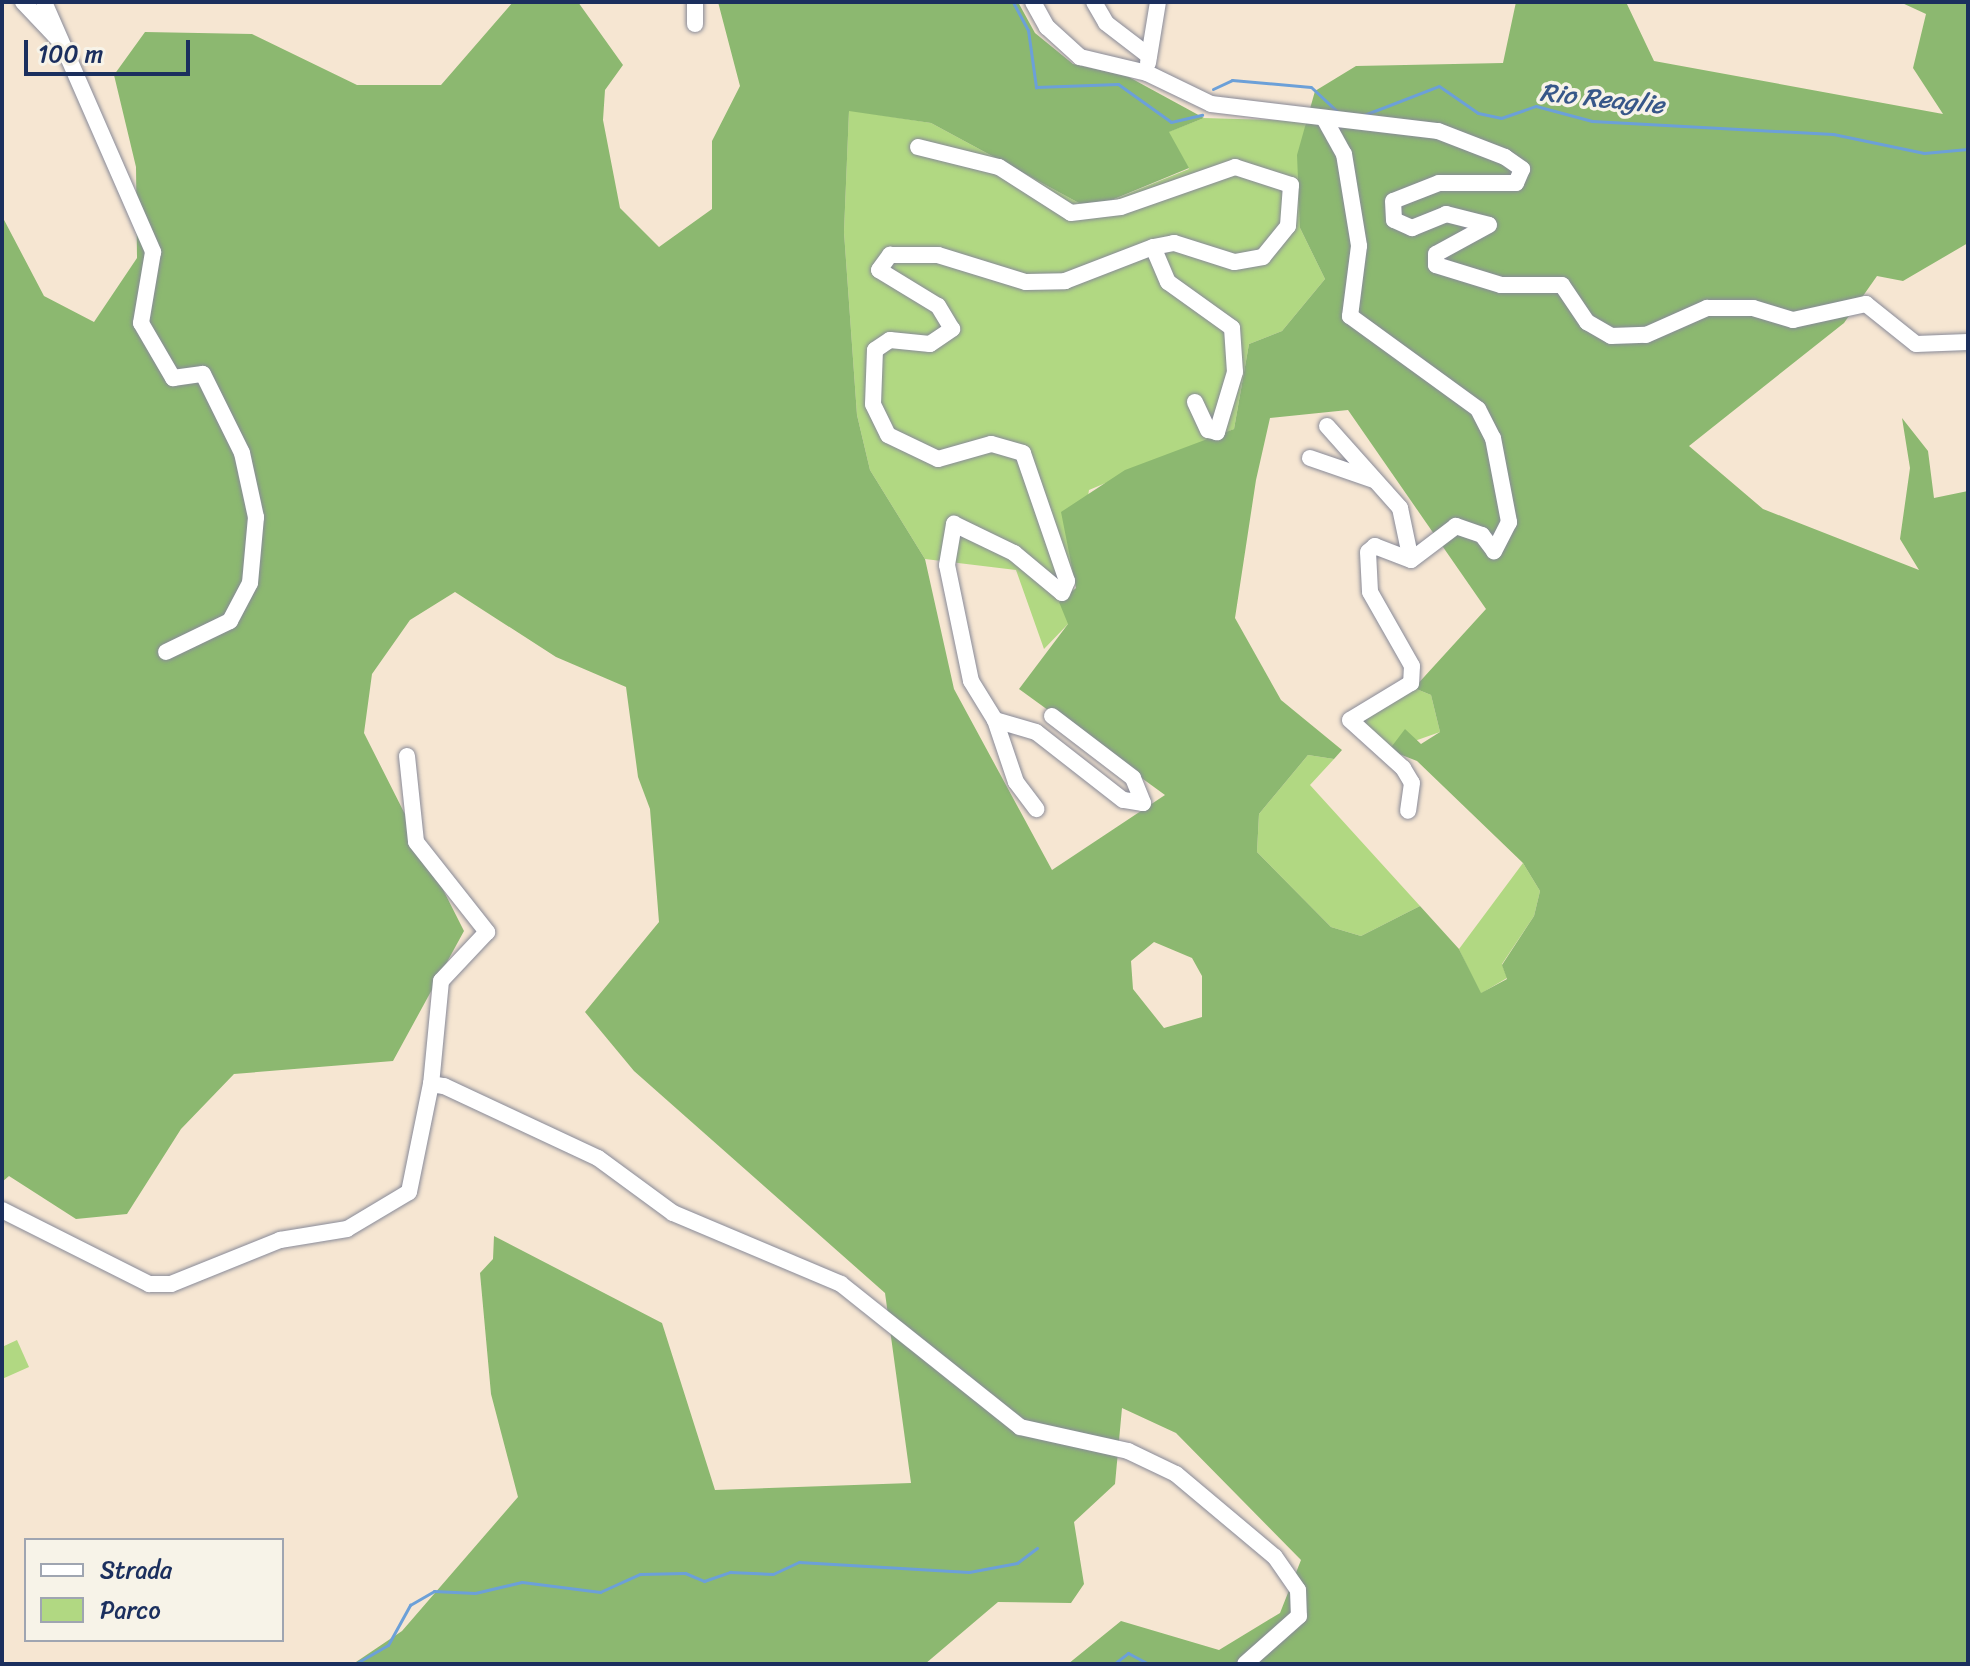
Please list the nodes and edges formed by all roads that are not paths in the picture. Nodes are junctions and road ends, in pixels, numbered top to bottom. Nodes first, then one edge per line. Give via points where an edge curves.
1 (23, 2) edge
2 (44, 2) edge
3 (695, 2) edge
4 (1033, 2) edge
5 (1094, 2) edge
6 (1158, 2) edge
7 (695, 24) dead end
8 (62, 41) junction
9 (1148, 64) junction
10 (1325, 120) junction
11 (918, 147) dead end
12 (1153, 247) junction
13 (1968, 342) edge
14 (1195, 402) dead end
15 (1327, 426) dead end
16 (1310, 458) dead end
17 (1374, 480) junction
18 (1411, 560) junction
19 (166, 652) dead end
20 (1052, 716) dead end
21 (995, 720) junction
22 (407, 756) dead end
23 (1036, 809) dead end
24 (1408, 811) dead end
25 (431, 1084) junction
26 (2, 1210) edge
27 (1245, 1664) edge

1 - 8 street
2 - 8 street
3 - 7 street
4 - 9 street via 1047,27 1080,57
5 - 9 street via 1106,23
6 - 9 street
8 - 19 street via 153,252 141,323 173,378 203,374 242,453 256,517 250,583 230,621
9 - 10 street via 1211,104
10 - 13 street via 1438,131 1482,144 1522,169 1516,183 1439,183 1393,201 1394,220 1412,228 1446,214 1489,225 1436,254 1436,265 1501,285 1562,285 1587,322 1611,336 1646,335 1707,308 1753,308 1793,320 1866,304 1916,344
10 - 18 street via 1344,154 1359,246 1350,316 1478,409 1493,438 1509,522 1499,549 1456,526
11 - 12 street via 999,167 1071,213 1121,207 1235,167 1294,193 1282,237 1250,262 1174,243
12 - 14 street via 1168,282 1232,328 1235,372 1217,432 1199,419
12 - 21 street via 1065,281 1026,282 938,255 881,260 886,277 938,306 952,329 930,344 890,340 875,350 876,415 915,454 938,459 991,444 1023,453 1067,581 1062,593 964,523 947,535 971,681
15 - 17 street
16 - 17 street
17 - 18 street via 1400,508
18 - 24 street via 1375,546 1368,552 1370,592 1412,666 1411,683 1350,720 1403,768 1412,783
20 - 21 street via 1133,778 1143,803 1123,800 1036,732
21 - 23 street via 1016,782
22 - 25 street via 416,842 487,932 441,981
25 - 26 street via 409,1192 347,1229 280,1240 171,1284 149,1284
25 - 27 street via 598,1158 673,1213 841,1284 1020,1427 1128,1451 1176,1474 1275,1557 1298,1590 1299,1616

